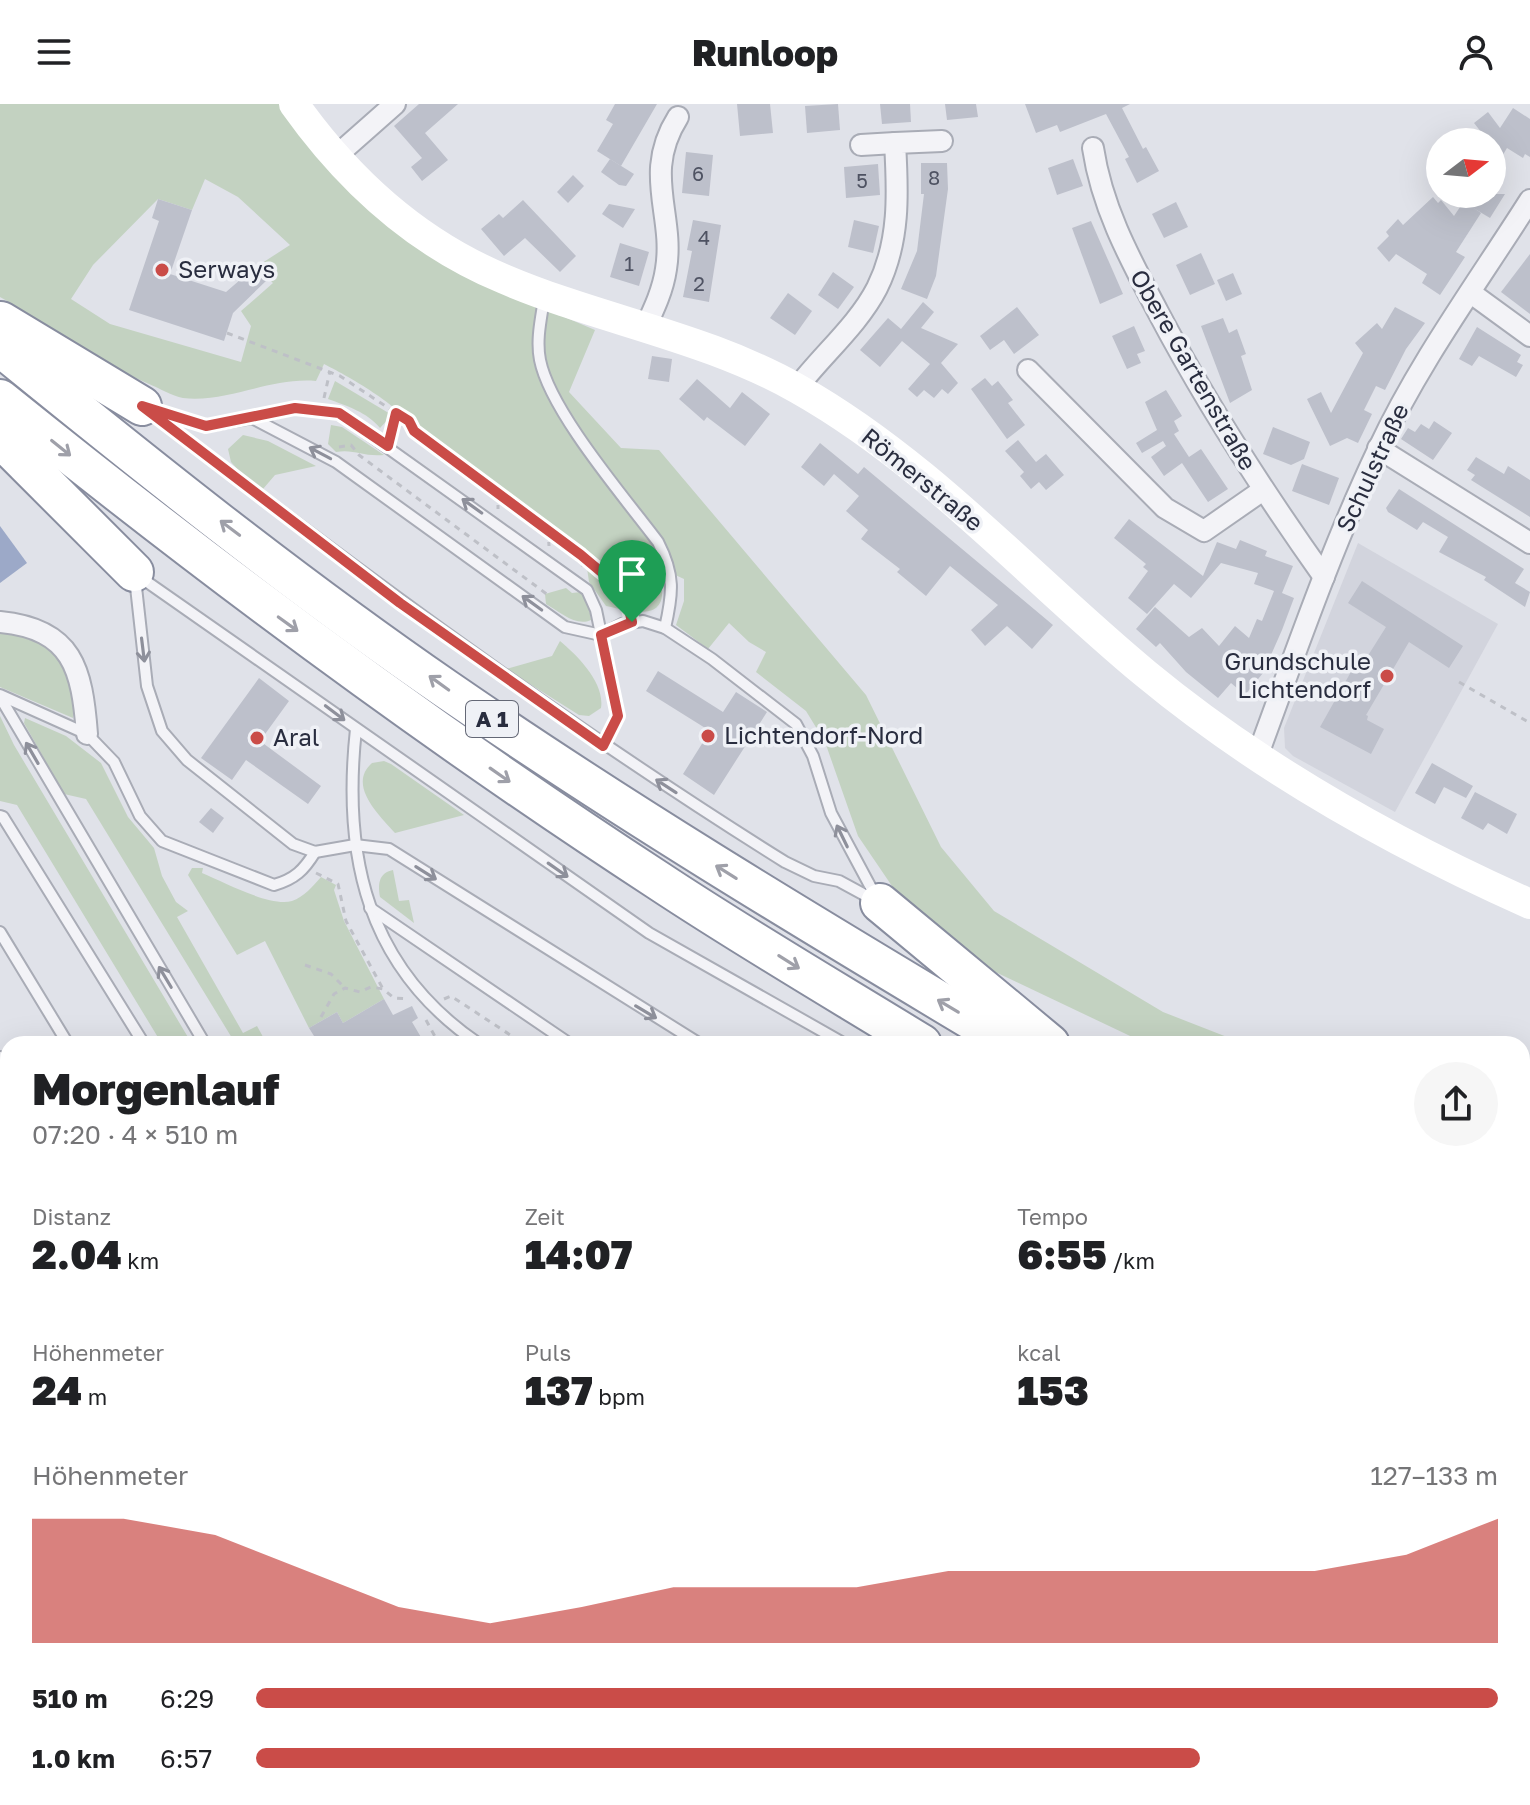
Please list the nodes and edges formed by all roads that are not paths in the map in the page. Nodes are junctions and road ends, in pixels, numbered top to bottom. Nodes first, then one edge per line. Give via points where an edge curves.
1 (294, 104) edge
2 (395, 104) edge
3 (678, 117) dead end
4 (942, 141) dead end
5 (895, 143) junction
6 (861, 145) dead end
7 (1093, 148) dead end
8 (335, 157) junction
9 (1530, 200) edge
10 (1471, 293) junction
11 (545, 295) junction
12 (0, 321) edge
13 (645, 328) junction
14 (1530, 336) edge
15 (0, 347) edge
16 (1028, 370) dead end
17 (797, 388) junction
18 (0, 399) edge
19 (142, 406) junction
20 (252, 418) junction
21 (0, 438) edge
22 (1378, 448) junction
23 (1263, 490) junction
24 (1530, 543) edge
25 (134, 572) junction
26 (1324, 577) junction
27 (0, 622) edge
28 (665, 628) junction
29 (601, 635) junction
30 (0, 696) edge
31 (356, 729) junction
32 (87, 734) junction
33 (603, 746) junction
34 (1257, 757) junction
35 (0, 816) edge
36 (355, 845) junction
37 (315, 852) junction
38 (880, 903) junction
39 (1530, 904) edge
40 (368, 907) junction
41 (0, 932) edge
42 (63, 1036) edge
43 (139, 1036) edge
44 (200, 1036) edge
45 (467, 1036) edge
46 (558, 1036) edge
47 (687, 1036) edge
48 (831, 1036) edge
49 (909, 1036) edge
50 (1002, 1036) edge
51 (1040, 1036) edge

1 - 8 street, Römerstraße
2 - 8 street
3 - 13 street via 668,133 660,179 667,267
4 - 5 street
5 - 6 street
5 - 17 street via 896,223 876,290
7 - 23 street, Obere Gartenstraße via 1098,181 1122,245 1193,380
8 - 11 street, Römerstraße via 394,214 432,241 468,263
9 - 10 street, Schulstraße
10 - 14 street
10 - 22 street, Schulstraße
11 - 13 street, Römerstraße
11 - 28 lane via 540,362 554,400 668,561 673,579
12 - 19 highway
13 - 17 street, Römerstraße via 721,353
50 -> 15 highway, A 1 via 699,855 444,687 222,523
16 - 23 street via 1165,508 1204,531
17 - 34 street, Römerstraße via 879,442 1142,671
18 -> 49 highway, A 1 via 255,600 394,701 661,883
19 - 20 lane via 206,426
19 - 33 lane via 400,603
29 -> 20 lane via 565,627 321,454
29 -> 20 lane via 587,590 339,413 295,408
21 - 25 highway
22 - 24 street
22 - 26 street, Schulstraße
23 - 26 street, Obere Gartenstraße
25 -> 31 lane
25 -> 37 lane via 147,686 162,731 222,788 293,844
26 - 34 street, Schulstraße
27 - 32 street via 25,624 59,642 76,664
28 - 29 lane via 632,622
38 -> 28 lane via 831,813 813,756 796,724
29 - 33 lane via 618,716
30 - 32 lane
44 -> 30 lane
31 - 36 lane via 351,772
31 -> 48 lane via 649,933
32 - 37 lane via 114,762 140,816 162,841 274,885 292,880
38 -> 33 lane via 785,862
34 - 39 street, Römerstraße via 1414,849
35 - 43 lane
36 - 37 lane
36 - 40 lane
36 -> 47 lane via 389,849
38 - 51 highway
40 - 45 lane via 425,1007
40 - 46 lane
41 - 42 lane

